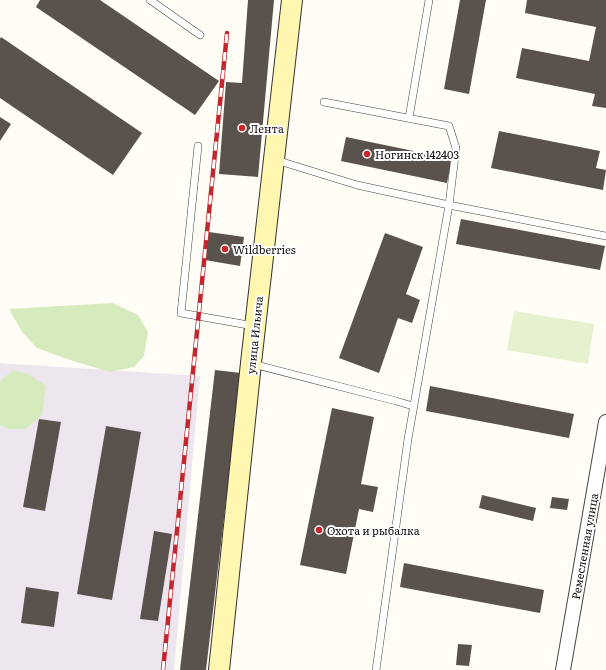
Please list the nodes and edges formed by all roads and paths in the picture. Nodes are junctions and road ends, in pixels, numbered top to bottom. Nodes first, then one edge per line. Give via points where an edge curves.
1 (150, 0) edge
2 (292, 0) edge
3 (429, 0) edge
4 (200, 35) dead end
5 (324, 102) dead end
6 (409, 118) junction
7 (198, 146) dead end
8 (274, 160) junction
9 (448, 205) junction
10 (606, 236) edge
11 (255, 326) junction
12 (251, 363) junction
13 (413, 406) junction
14 (606, 422) edge
15 (219, 670) edge
16 (376, 670) edge
17 (563, 670) edge

1 - 4 lane
2 - 8 main road, улица Ильича
3 - 6 lane
5 - 6 lane
6 - 9 lane via 449,126 456,148
7 - 11 lane via 181,313
8 - 9 lane via 357,184
8 - 11 main road, улица Ильича
9 - 10 lane
9 - 13 lane
11 - 12 main road, улица Ильича
12 - 13 lane
12 - 15 main road, улица Ильича
13 - 16 lane
14 - 17 street, Ремесленная улица

